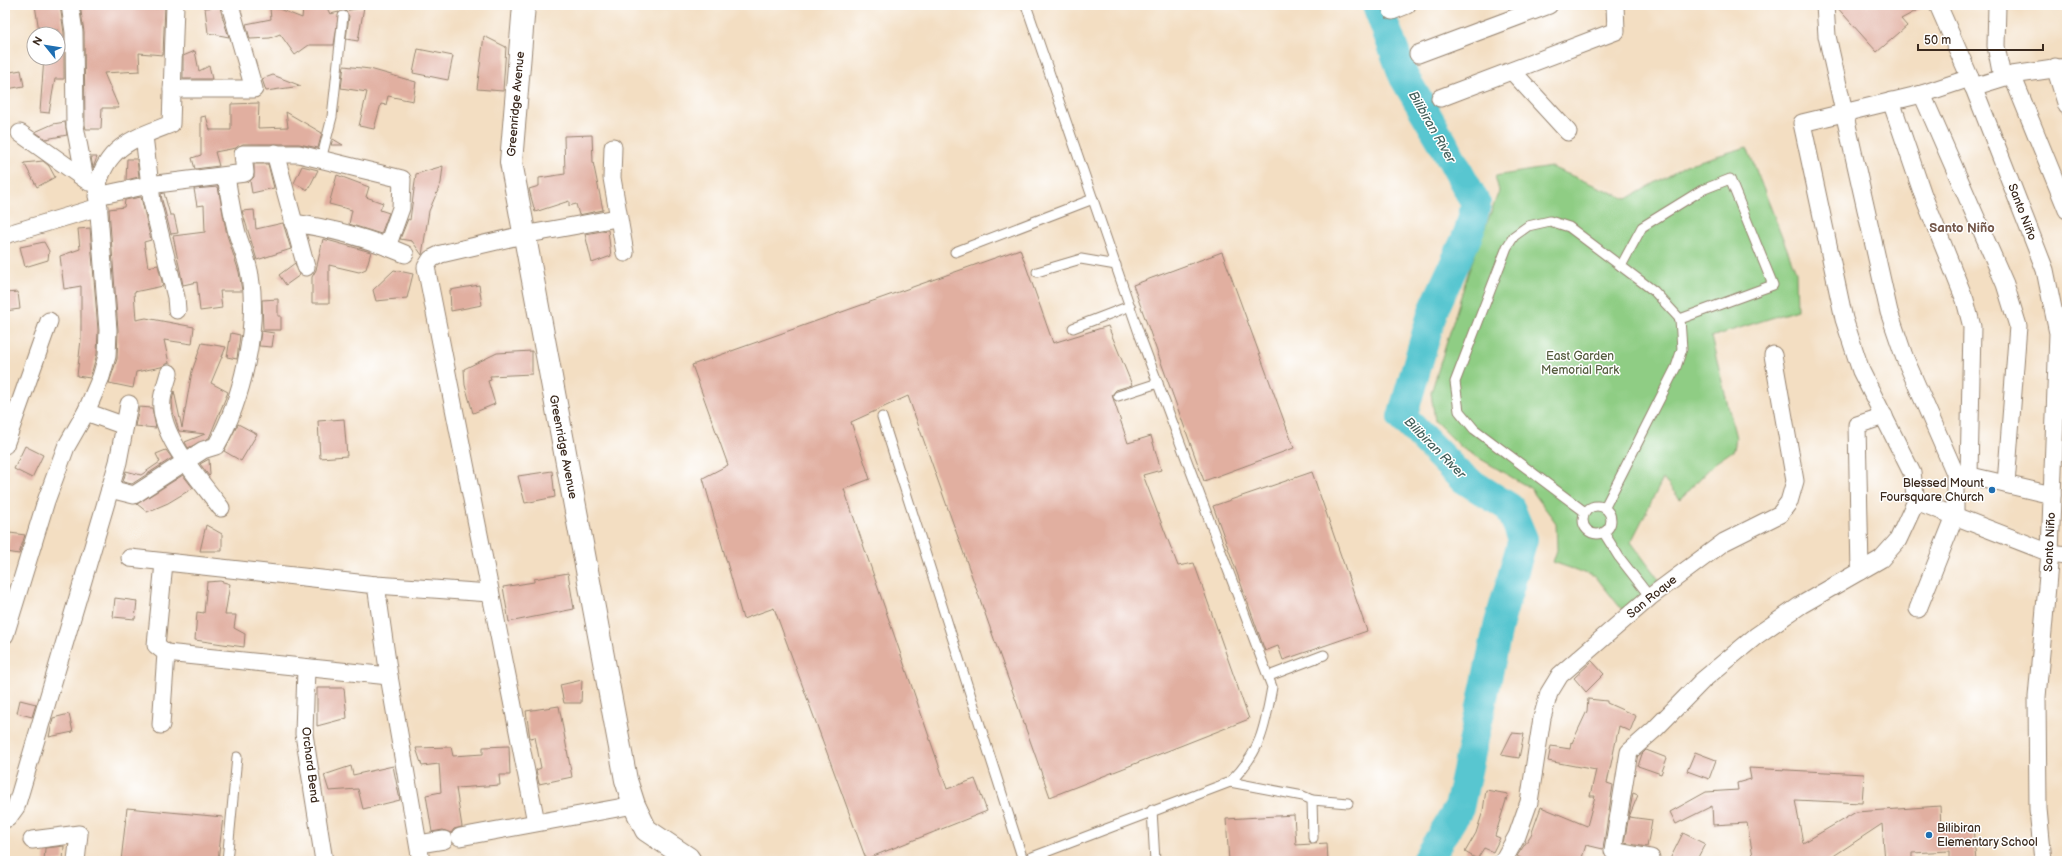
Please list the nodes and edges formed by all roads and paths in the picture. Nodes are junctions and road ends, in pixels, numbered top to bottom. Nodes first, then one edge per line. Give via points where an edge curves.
1 (70, 5) edge
2 (175, 5) edge
3 (230, 5) edge
4 (524, 5) edge
5 (1026, 5) edge
6 (1549, 5) edge
7 (1615, 5) edge
8 (1825, 5) edge
9 (1938, 5) edge
10 (1989, 5) edge
11 (1997, 13) edge
12 (343, 16) dead end
13 (1418, 54) dead end
14 (2061, 67) edge
15 (1512, 71) junction
16 (2007, 76) junction
17 (1971, 83) junction
18 (172, 89) junction
19 (1922, 94) junction
20 (1440, 98) dead end
21 (1891, 101) junction
22 (2067, 106) edge
23 (1844, 113) junction
24 (1568, 132) dead end
25 (20, 133) dead end
26 (144, 136) junction
27 (613, 147) dead end
28 (275, 153) junction
29 (321, 160) junction
30 (226, 176) junction
31 (149, 185) junction
32 (94, 192) junction
33 (1093, 199) junction
34 (2067, 210) edge
35 (617, 218) junction
36 (292, 223) junction
37 (5, 235) edge
38 (523, 235) junction
39 (387, 247) junction
40 (955, 252) dead end
41 (625, 253) dead end
42 (404, 254) dead end
43 (1116, 264) junction
44 (1621, 266) junction
45 (306, 267) dead end
46 (1037, 272) dead end
47 (1130, 306) junction
48 (177, 310) dead end
49 (1680, 319) junction
50 (49, 321) dead end
51 (1073, 328) dead end
52 (1773, 355) dead end
53 (169, 373) dead end
54 (1158, 383) junction
55 (1118, 396) dead end
56 (129, 404) dead end
57 (86, 412) junction
58 (1884, 416) junction
59 (882, 417) dead end
60 (125, 426) junction
61 (5, 445) edge
62 (186, 462) junction
63 (1962, 474) junction
64 (2006, 484) junction
65 (110, 489) junction
66 (2052, 495) junction
67 (1916, 501) junction
68 (1605, 507) junction
69 (220, 508) dead end
70 (1585, 512) junction
71 (1955, 516) junction
72 (1604, 533) junction
73 (2050, 553) junction
74 (2067, 555) edge
75 (130, 558) dead end
76 (164, 563) junction
77 (1860, 571) junction
78 (376, 585) junction
79 (490, 593) junction
80 (1650, 597) junction
81 (1918, 609) dead end
82 (5, 635) edge
83 (166, 653) junction
84 (1324, 655) dead end
85 (306, 668) junction
86 (389, 676) junction
87 (1269, 676) junction
88 (162, 725) dead end
89 (237, 757) dead end
90 (1230, 782) junction
91 (1312, 800) junction
92 (1348, 803) dead end
93 (634, 805) junction
94 (1152, 810) junction
95 (5, 819) edge
96 (536, 822) junction
97 (1313, 838) dead end
98 (32, 840) dead end
99 (419, 844) junction
100 (1651, 860) edge
101 (76, 861) edge
102 (227, 861) edge
103 (324, 861) edge
104 (421, 861) edge
105 (690, 861) edge
106 (1022, 861) edge
107 (1155, 861) edge
108 (1503, 861) edge
109 (2043, 861) edge

1 - 32 street via 74,32 74,126
2 - 18 street
3 - 18 street via 254,89
4 - 38 street, Greenridge Avenue via 511,162
5 - 33 lane
6 - 13 street
7 - 15 street via 1616,32
8 - 23 street via 1827,36
9 - 17 street, Santo Niño
10 - 11 street
11 - 16 street via 1996,46
12 - 29 lane via 332,117
14 - 16 street
14 - 22 street
15 - 20 street
15 - 24 street
16 - 17 street
16 - 34 street
17 - 19 street
17 - 66 street, Santo Niño via 2045,270 2058,333
18 - 26 street via 171,124
19 - 21 street
19 - 64 street via 2006,284 2018,326
21 - 23 street
21 - 63 street via 1923,195 1965,300 1972,327
23 - 58 street via 1802,123 1844,319 1861,371
23 - 63 street via 1889,312 1904,356
25 - 32 street
26 - 31 street
26 - 32 street via 124,144 109,157
27 - 35 street via 612,178
28 - 29 street via 299,154
28 - 30 street via 243,154 245,173
28 - 36 street
29 - 39 street via 402,179 401,208
30 - 31 street
30 - 62 street via 236,231 250,275 253,305 248,348 242,386 223,434 216,446 204,450
31 - 32 street
31 - 48 street
32 - 37 street
32 - 57 street via 108,330 107,356
33 - 40 lane
33 - 43 lane
35 - 38 street
35 - 41 street
36 - 39 street via 318,226
36 - 45 street
38 - 79 street via 441,254 431,259 426,267
38 - 93 street, Greenridge Avenue via 626,780
39 - 42 street
43 - 46 lane via 1081,259
43 - 47 lane
44 - 49 lane via 1654,291
44 - 49 lane via 1642,227 1702,190 1730,179 1773,285
44 - 70 lane via 1569,227 1550,221 1528,226 1514,236 1507,247 1455,382 1460,411 1474,430
47 - 51 lane
47 - 54 lane
49 - 68 lane via 1682,349 1676,367
50 - 61 street
52 - 80 street, San Roque via 1795,481 1789,502 1780,514 1724,542
53 - 62 street via 162,400 164,420
54 - 55 lane
54 - 87 lane
56 - 60 street
57 - 60 street
57 - 82 street via 66,447 46,500
58 - 67 street via 1912,473
58 - 77 street via 1857,425
59 - 106 lane
60 - 65 street
62 - 65 street via 134,495
62 - 69 street
63 - 64 street
63 - 71 street
64 - 66 street
65 - 95 street via 16,807
66 - 73 street, Santo Niño
67 - 71 street
67 - 77 street via 1898,540 1881,559
68 - 70 lane via 1598,505 1590,507
68 - 72 lane via 1611,515 1611,525
70 - 72 lane via 1583,524 1586,530 1598,535
71 - 73 street
71 - 81 street
72 - 80 lane
73 - 74 street
73 - 109 street, Santo Niño via 2037,697 2038,809
75 - 76 street
76 - 78 street
76 - 83 street via 156,645
77 - 100 street via 1756,636 1703,680 1629,752 1613,851
78 - 79 street
78 - 86 street
79 - 96 street
80 - 108 street, San Roque via 1560,675 1549,693 1542,718 1529,802 1517,836
83 - 85 street
83 - 88 street
84 - 87 lane
85 - 86 street
85 - 103 street, Orchard Bend via 304,734
86 - 99 street
87 - 90 lane via 1272,687 1264,731 1246,767
89 - 102 lane
90 - 91 lane
90 - 94 lane
91 - 92 lane
91 - 97 lane
93 - 96 street
93 - 105 street, Greenridge Avenue via 646,830
94 - 106 lane
94 - 107 lane
96 - 99 street
98 - 101 street via 79,834
99 - 104 street

